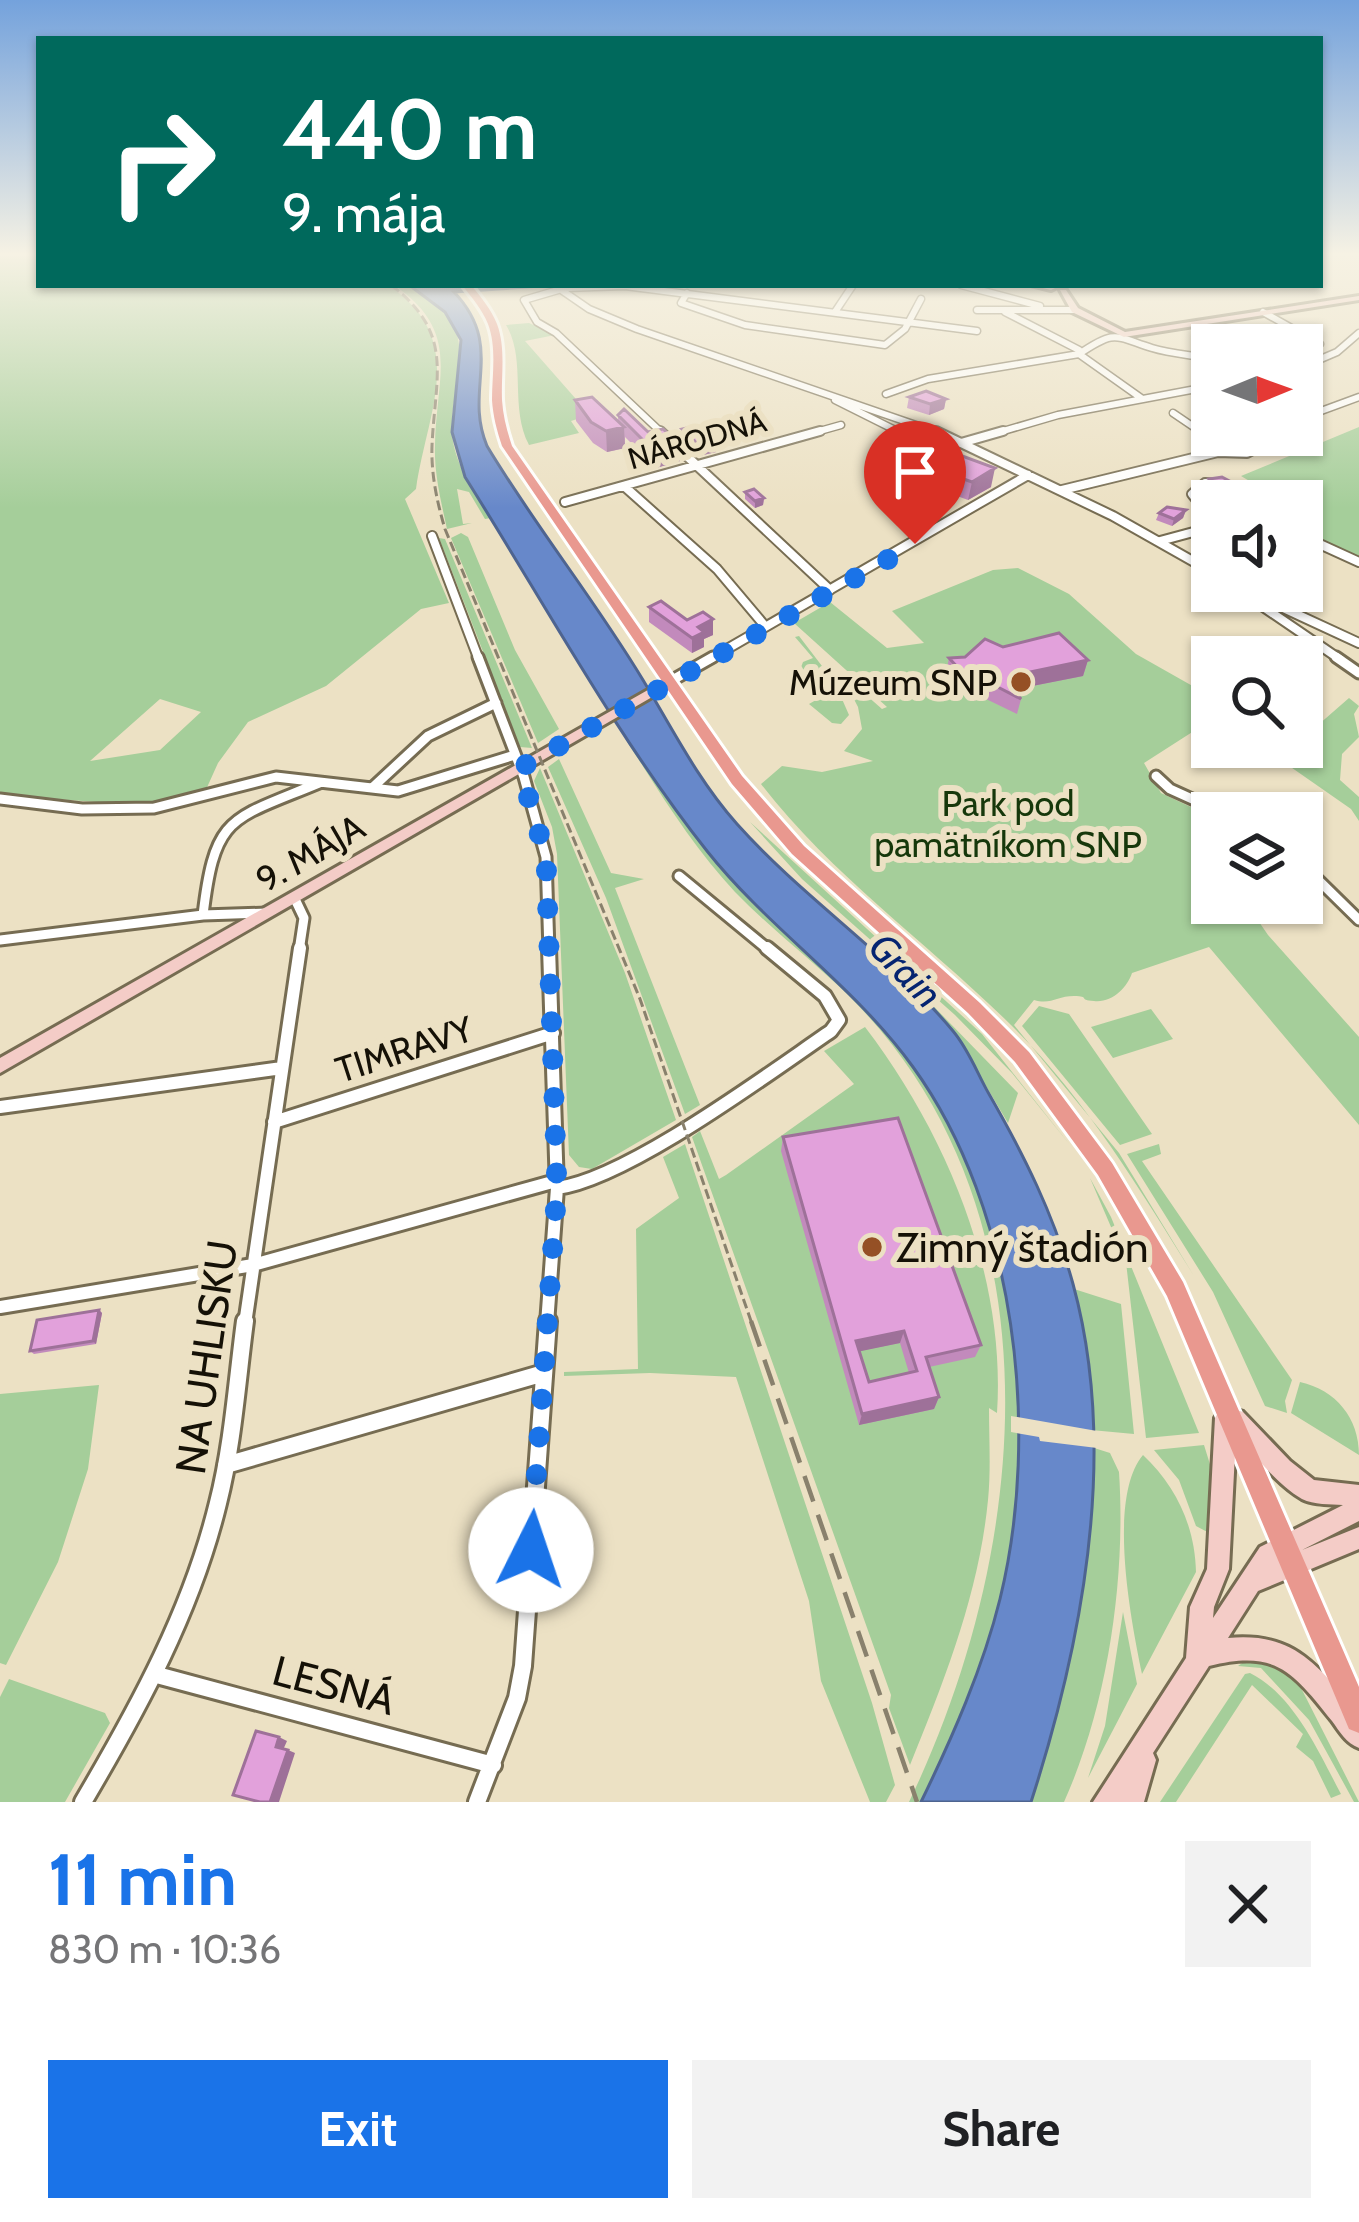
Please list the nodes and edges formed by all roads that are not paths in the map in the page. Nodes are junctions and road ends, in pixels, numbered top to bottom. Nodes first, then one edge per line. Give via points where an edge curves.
1 (497, 340) edge
2 (564, 340) edge
3 (671, 340) edge
4 (848, 340) edge
5 (890, 340) edge
6 (1057, 340) edge
7 (1106, 340) edge
8 (1135, 340) edge
9 (1351, 340) edge
10 (1079, 352) junction
11 (1191, 354) edge
12 (1323, 358) edge
13 (1191, 390) edge
14 (834, 396) junction
15 (1359, 397) edge
16 (1141, 398) junction
17 (862, 404) junction
18 (1323, 410) edge
19 (852, 411) junction
20 (890, 412) junction
21 (1173, 413) dead end
22 (867, 418) junction
23 (853, 422) dead end
24 (1191, 424) edge
25 (842, 425) dead end
26 (961, 443) junction
27 (1223, 456) edge
28 (963, 464) edge
29 (698, 465) junction
30 (1028, 475) junction
31 (624, 485) junction
32 (1061, 490) junction
33 (565, 502) dead end
34 (1191, 530) edge
35 (432, 536) dead end
36 (1160, 541) junction
37 (1323, 546) edge
38 (1191, 559) edge
39 (1359, 562) edge
40 (830, 590) junction
41 (1270, 612) edge
42 (1293, 612) edge
43 (765, 626) junction
44 (1359, 643) edge
45 (1359, 654) edge
46 (1355, 669) edge
47 (660, 687) junction
48 (496, 703) junction
49 (518, 761) junction
50 (1156, 776) dead end
51 (322, 782) junction
52 (372, 788) junction
53 (0, 799) edge
54 (1191, 799) edge
55 (680, 875) dead end
56 (1323, 885) edge
57 (293, 897) junction
58 (267, 913) junction
59 (203, 915) junction
60 (1359, 920) edge
61 (0, 940) edge
62 (553, 1033) junction
63 (0, 1066) edge
64 (282, 1068) junction
65 (0, 1107) edge
66 (274, 1122) junction
67 (556, 1184) junction
68 (253, 1265) junction
69 (0, 1307) edge
70 (544, 1373) junction
71 (1226, 1409) junction
72 (226, 1465) junction
73 (1359, 1496) edge
74 (1359, 1509) edge
75 (1359, 1538) edge
76 (1287, 1557) junction
77 (1198, 1657) junction
78 (157, 1675) junction
79 (1359, 1719) edge
80 (1359, 1736) edge
81 (1147, 1745) junction
82 (493, 1765) junction
83 (82, 1802) edge
84 (477, 1802) edge
85 (1106, 1802) edge
86 (1131, 1802) edge

1 - 47 main road via 503,438
2 - 29 street
3 - 14 street
4 - 5 street
6 - 10 street
7 - 10 street
8 - 11 street
9 - 12 street
10 - 16 street
10 - 17 street via 928,379
13 - 16 street
14 - 17 street
14 - 19 street
15 - 18 street
16 - 26 street
17 - 19 street
17 - 20 street
19 - 22 street
20 - 22 street
20 - 26 street
21 - 24 street
22 - 23 street
22 - 28 street
25 - 29 street, NÁRODNÁ
26 - 30 street
27 - 32 street
29 - 31 street, NÁRODNÁ
29 - 40 street
30 - 32 street
30 - 40 street
31 - 33 street, NÁRODNÁ
31 - 43 street via 718,568
32 - 36 street
34 - 36 street
35 - 48 street
36 - 38 street
37 - 39 street
40 - 43 street
41 - 46 street
42 - 44 street
43 - 47 street
45 - 46 street
47 - 49 street, 9. MÁJA
47 - 71 main road via 779,830 974,1007 1063,1108 1146,1234
48 - 49 street
48 - 52 street via 402,752
49 - 52 street via 405,789
49 - 57 street, 9. MÁJA
49 - 62 street via 546,857
50 - 54 street
51 - 52 street
51 - 53 street via 263,778 144,808
51 - 59 street via 222,835
55 - 67 street via 825,996 838,1020 743,1091 588,1184
56 - 60 street
57 - 58 street, 9. MÁJA
57 - 64 street, NA UHLISKU via 304,918
58 - 59 street
58 - 63 street, 9. MÁJA
59 - 61 street
62 - 66 street, TIMRAVY
62 - 67 street
64 - 65 street, TIMRAVY
64 - 66 street, NA UHLISKU
66 - 68 street, NA UHLISKU
67 - 68 street
67 - 70 street
68 - 69 street
68 - 72 street, NA UHLISKU
70 - 72 street
70 - 82 street via 523,1666
71 - 73 street via 1310,1491
71 - 76 main road
71 - 77 street via 1218,1569 1202,1607
72 - 78 street, NA UHLISKU via 201,1571
74 - 76 street
75 - 76 street
76 - 77 street via 1246,1585
76 - 79 main road
77 - 80 street via 1234,1645 1277,1651 1302,1666
77 - 81 street
78 - 82 street, LESNÁ
78 - 83 street, NA UHLISKU
81 - 85 street
81 - 86 street
82 - 84 street

